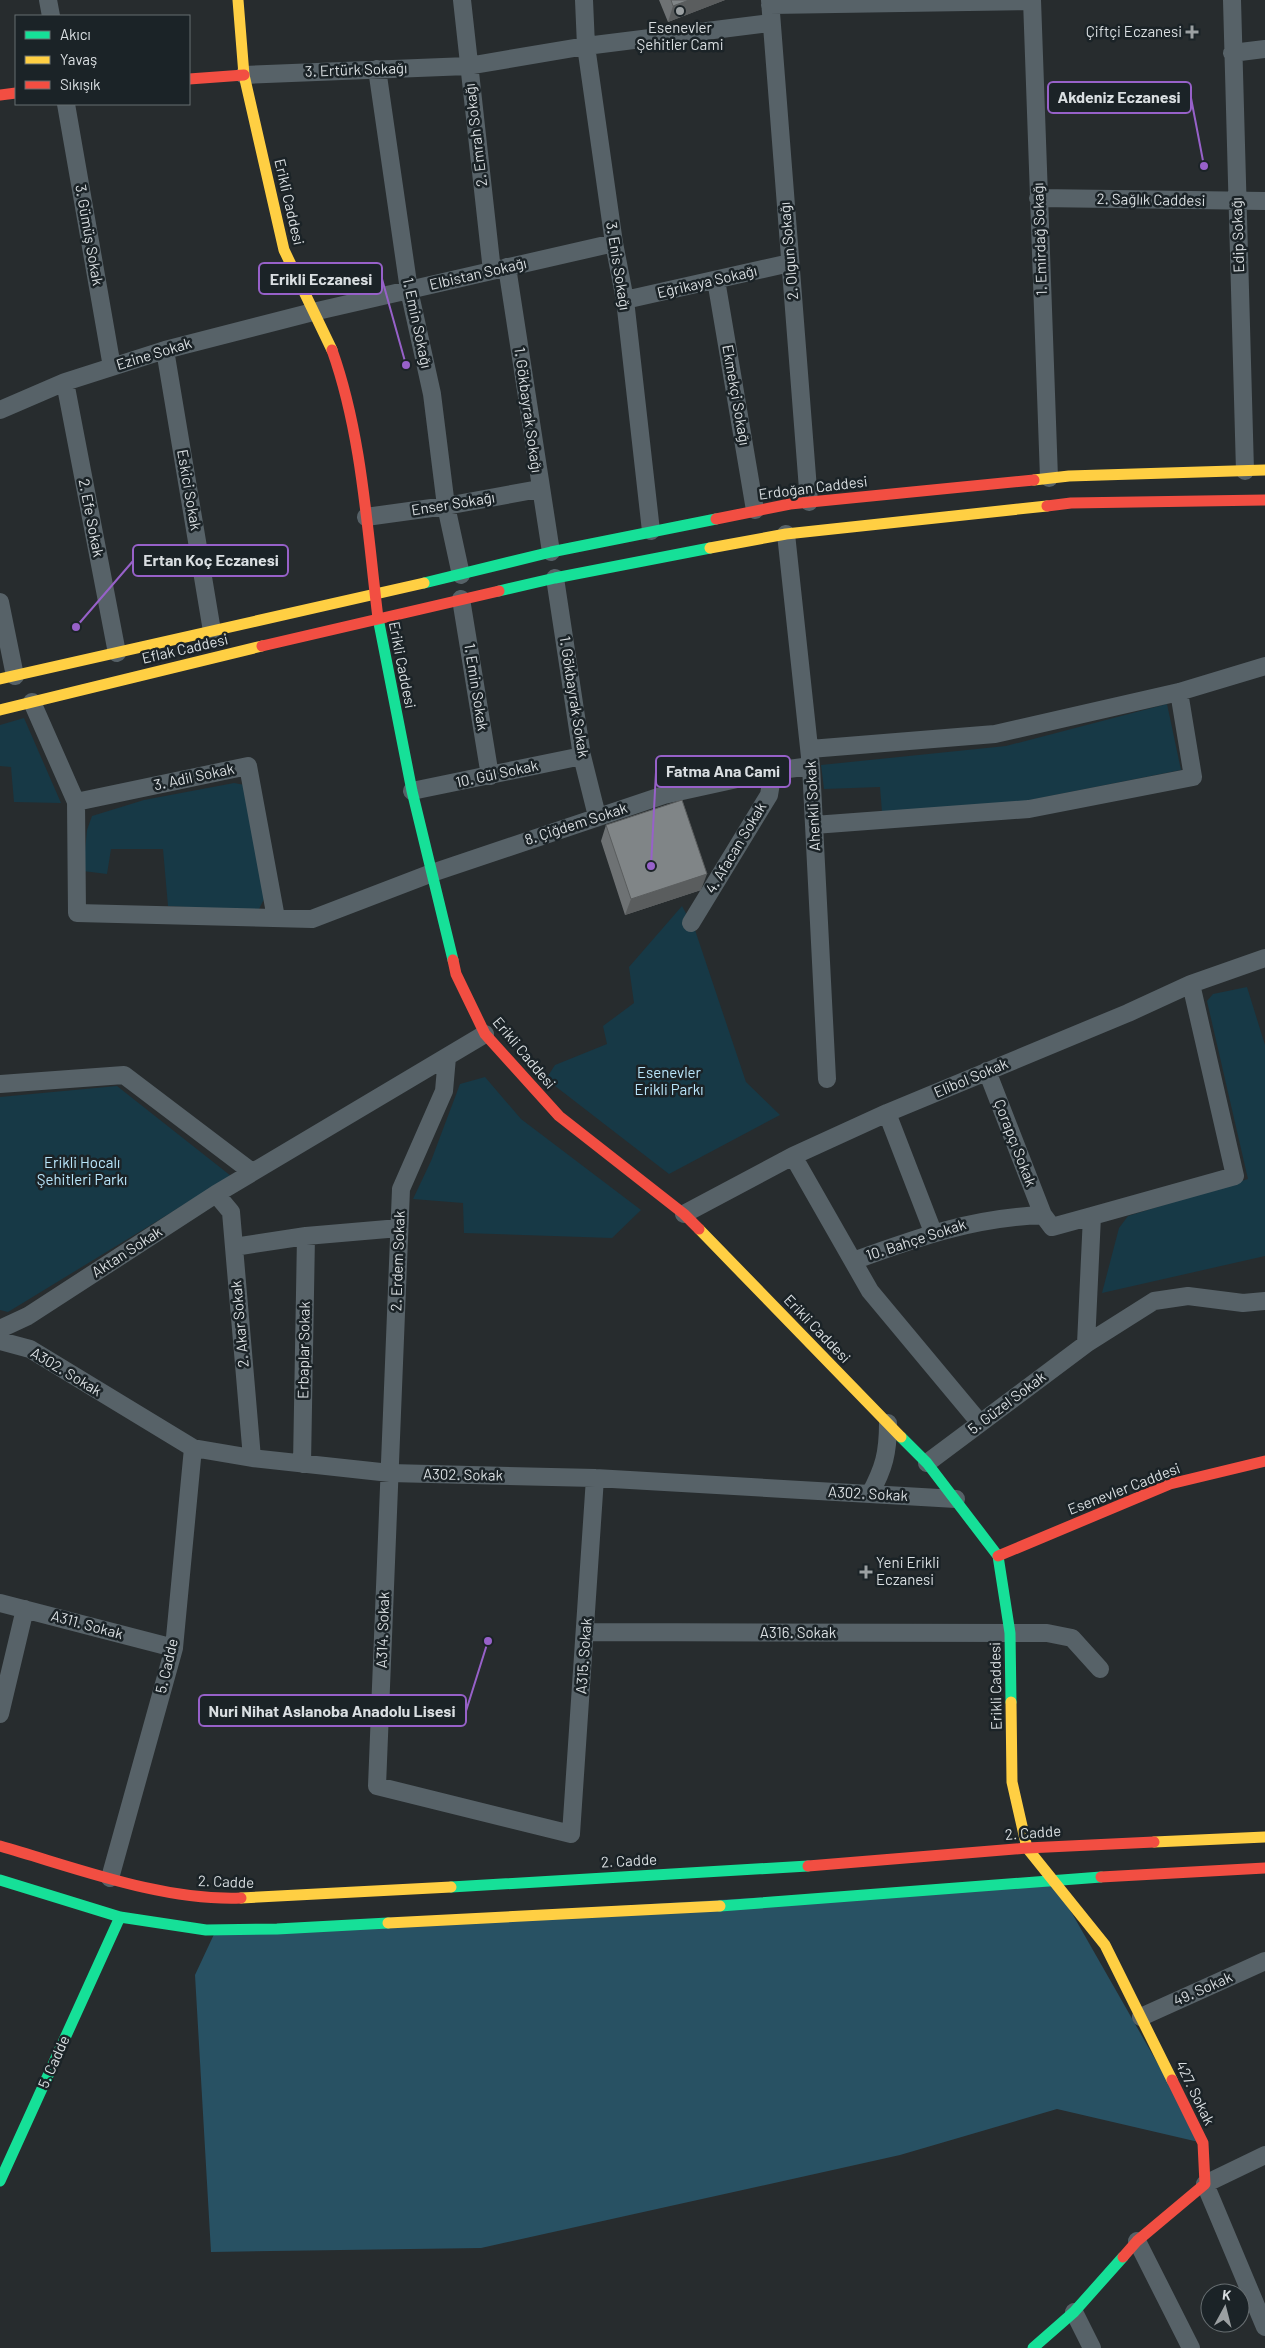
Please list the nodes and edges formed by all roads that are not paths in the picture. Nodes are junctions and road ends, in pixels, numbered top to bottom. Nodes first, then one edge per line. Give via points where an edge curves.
1 (48, 0) edge
2 (238, 0) edge
3 (462, 0) edge
4 (584, 0) edge
5 (1032, 0) edge
6 (1232, 0) edge
7 (770, 9) edge
8 (51, 15) edge
9 (586, 46) junction
10 (1265, 49) edge
11 (1232, 53) junction
12 (468, 66) junction
13 (378, 70) junction
14 (244, 74) junction
15 (190, 78) edge
16 (15, 93) edge
17 (0, 95) edge
18 (66, 105) edge
19 (1038, 198) junction
20 (1265, 201) edge
21 (1237, 202) junction
22 (614, 243) junction
23 (790, 263) junction
24 (500, 269) junction
25 (716, 280) junction
26 (409, 290) junction
27 (625, 300) junction
28 (313, 312) junction
29 (165, 350) junction
30 (112, 367) junction
31 (65, 382) junction
32 (0, 410) edge
33 (1265, 470) edge
34 (1245, 471) junction
35 (1049, 478) junction
36 (539, 489) junction
37 (1265, 500) edge
38 (809, 502) junction
39 (446, 506) junction
40 (756, 510) junction
41 (366, 517) junction
42 (651, 531) junction
43 (786, 534) junction
44 (550, 552) junction
45 (461, 575) junction
46 (555, 578) junction
47 (373, 594) junction
48 (461, 599) junction
49 (0, 602) edge
50 (378, 620) junction
51 (212, 631) junction
52 (117, 652) junction
53 (1265, 666) edge
54 (7, 677) edge
55 (1179, 692) junction
56 (32, 702) junction
57 (0, 710) edge
58 (582, 756) junction
59 (811, 757) junction
60 (773, 771) junction
61 (490, 776) junction
62 (412, 791) junction
63 (76, 802) junction
64 (597, 816) junction
65 (814, 825) junction
66 (432, 873) junction
67 (276, 918) junction
68 (691, 923) dead end
69 (1265, 958) edge
70 (1191, 984) junction
71 (485, 1034) junction
72 (447, 1057) junction
73 (987, 1071) junction
74 (827, 1079) dead end
75 (0, 1084) edge
76 (887, 1114) junction
77 (793, 1156) junction
78 (252, 1172) junction
79 (216, 1194) junction
80 (684, 1214) junction
81 (1043, 1214) junction
82 (1092, 1216) junction
83 (400, 1228) junction
84 (933, 1232) junction
85 (306, 1236) junction
86 (234, 1247) junction
87 (853, 1261) junction
88 (1265, 1301) edge
89 (0, 1329) edge
90 (0, 1341) edge
91 (1086, 1344) junction
92 (888, 1423) junction
93 (980, 1423) junction
94 (193, 1448) junction
95 (252, 1458) junction
96 (1265, 1461) edge
97 (927, 1462) junction
98 (302, 1464) junction
99 (390, 1473) junction
100 (595, 1478) junction
101 (870, 1494) junction
102 (956, 1499) junction
103 (998, 1556) junction
104 (0, 1603) edge
105 (25, 1610) junction
106 (586, 1632) junction
107 (1010, 1634) junction
108 (174, 1648) junction
109 (1100, 1669) dead end
110 (0, 1714) edge
111 (571, 1834) joint
112 (1265, 1837) edge
113 (0, 1846) edge
114 (1026, 1848) junction
115 (1265, 1868) edge
116 (110, 1878) junction
117 (0, 1880) edge
118 (1053, 1880) junction
119 (120, 1917) junction
120 (1265, 1961) edge
121 (1141, 2017) junction
122 (6, 2154) edge
123 (1265, 2156) edge
124 (0, 2181) edge
125 (1205, 2184) junction
126 (1137, 2241) junction
127 (1074, 2312) junction
128 (1265, 2327) edge
129 (1033, 2348) edge
130 (1092, 2348) edge
131 (1191, 2348) edge

1 - 8 street
2 - 14 main road, Erikli Caddesi
3 - 12 street, 2. Emrah Sokağı
4 - 9 street, 3. Enis Sokağı
5 - 7 street, 3. Ertürk Sokağı
5 - 19 street, 1. Emirdağ Sokağı
6 - 11 street, Edip Sokağı
7 - 9 street, 3. Ertürk Sokağı
7 - 23 street, 2. Olgun Sokağı
9 - 12 street, 3. Ertürk Sokağı
9 - 22 street, 3. Enis Sokağı
10 - 11 street
11 - 21 street, Edip Sokağı
12 - 13 street, 3. Ertürk Sokağı
12 - 24 street, 2. Emrah Sokağı
13 - 14 street, 3. Ertürk Sokağı
13 - 26 street, 1. Emin Sokağı
14 - 15 main road
14 - 28 main road, Erikli Caddesi via 284,250
16 - 17 main road
18 - 30 street, 3. Gümüş Sokak
19 - 21 street, 2. Sağlık Caddesi
19 - 35 street, 1. Emirdağ Sokağı
20 - 21 street, 2. Sağlık Caddesi
21 - 34 street, Edip Sokağı
22 - 24 street, Elbistan Sokağı
22 - 27 street, 3. Enis Sokağı
23 - 25 street, Eğrikaya Sokağı
23 - 38 street, 2. Olgun Sokağı
24 - 26 street, Elbistan Sokağı
24 - 36 street, 1. Gökbayrak Sokağı
25 - 27 street, Eğrikaya Sokağı
25 - 40 street, Ekmekçi Sokağı
26 - 28 street, Elbistan Sokağı
26 - 39 street, 1. Emin Sokağı via 432,394
27 - 42 street, 3. Enis Sokağı
28 - 29 street, Ezine Sokak
28 - 41 main road, Erikli Caddesi via 328,339 339,370 352,426
29 - 30 street, Ezine Sokak
29 - 51 street, Eskici Sokak
30 - 31 street, Ezine Sokak
31 - 32 street, Ezine Sokak
31 - 52 street, 2. Efe Sokak
33 - 34 main road, Erdoğan Caddesi
34 - 35 main road, Erdoğan Caddesi
35 - 38 main road, Erdoğan Caddesi
36 - 39 street, Enser Sokağı
36 - 44 street, 1. Gökbayrak Sokağı
37 - 43 main road via 1070,504
38 - 40 main road, Erdoğan Caddesi
39 - 41 street, Enser Sokağı
39 - 45 street, 1. Emin Sokağı
40 - 42 main road, Erdoğan Caddesi
41 - 47 main road, Erikli Caddesi
42 - 44 main road, Erdoğan Caddesi
43 - 46 main road
43 - 59 street, Ahenkli Sokak
44 - 45 main road, Erdoğan Caddesi
45 - 47 main road, Erdoğan Caddesi
46 - 48 main road
46 - 58 street, 1. Gökbayrak Sokak
47 - 50 main road, Erikli Caddesi
47 - 51 main road, Eflak Caddesi
48 - 50 main road
48 - 61 street, 1. Emin Sokak
49 - 54 street
50 - 56 main road, Eflak Caddesi
50 - 62 main road, Erikli Caddesi
51 - 52 main road, Eflak Caddesi
52 - 54 main road, Eflak Caddesi
53 - 55 street, 8. Çiğdem Sokak
55 - 59 street, 8. Çiğdem Sokak via 995,734
55 - 65 street via 1193,777 1029,809
56 - 57 main road, Eflak Caddesi
56 - 63 street
58 - 61 street, 10. Gül Sokak
58 - 64 street, 1. Gökbayrak Sokak
59 - 60 street, 8. Çiğdem Sokak
59 - 65 street, Ahenkli Sokak
60 - 64 street, 8. Çiğdem Sokak via 664,795
60 - 68 street, 4. Afacan Sokak via 769,795
61 - 62 street, 10. Gül Sokak
62 - 66 main road, Erikli Caddesi
63 - 67 street via 77,913
63 - 67 street, 3. Adil Sokak via 248,766
64 - 66 street, 8. Çiğdem Sokak
65 - 74 street, Ahenkli Sokak
66 - 67 street via 312,919
66 - 71 main road, Erikli Caddesi via 456,974
69 - 70 street, Elibol Sokak
70 - 73 street, Elibol Sokak
70 - 82 street via 1235,1176
71 - 72 street, Aktan Sokak
71 - 80 main road, Erikli Caddesi via 559,1116
72 - 78 street, Aktan Sokak
72 - 83 street, 2. Erdem Sokak via 444,1091 401,1189
73 - 76 street, Elibol Sokak
73 - 81 street, Çorapçı Sokak
75 - 78 street via 124,1075
76 - 77 street, Elibol Sokak
76 - 84 street
77 - 80 street, Elibol Sokak
77 - 87 street, 10. Bahçe Sokak
78 - 79 street, Aktan Sokak
79 - 86 street, 2. Akar Sokak via 231,1212
79 - 89 street, Aktan Sokak via 28,1316
80 - 92 main road, Erikli Caddesi
81 - 82 street via 1052,1227
81 - 84 street, 10. Bahçe Sokak via 1005,1216
82 - 91 street
83 - 85 street
83 - 99 street, 2. Erdem Sokak
84 - 87 street, 10. Bahçe Sokak
85 - 86 street
85 - 98 street, Erbaplar Sokak
86 - 95 street, 2. Akar Sokak
87 - 93 street, 10. Bahçe Sokak via 870,1290
88 - 91 street, 5. Güzel Sokak via 1243,1303 1188,1296 1154,1301
90 - 94 street, A302. Sokak via 30,1349
91 - 93 street, 5. Güzel Sokak
92 - 97 main road, Erikli Caddesi
92 - 101 street via 888,1449 883,1471
93 - 97 street, 5. Güzel Sokak
94 - 95 street, A302. Sokak
94 - 108 street, 5. Cadde
95 - 98 street, A302. Sokak
96 - 103 main road, Esenevler Caddesi via 1170,1484
97 - 102 main road, Erikli Caddesi
98 - 99 street, A302. Sokak
99 - 100 street, A302. Sokak
99 - 111 street, A314. Sokak via 377,1786
100 - 101 street, A302. Sokak
100 - 106 street, A315. Sokak
101 - 102 street, A302. Sokak
102 - 103 main road, Erikli Caddesi
103 - 107 main road, Erikli Caddesi
104 - 105 street, A311. Sokak
105 - 108 street, A311. Sokak
105 - 110 street
106 - 107 street, A316. Sokak
106 - 111 street, A315. Sokak
107 - 109 street, A316. Sokak via 1047,1633 1072,1638
107 - 114 main road, Erikli Caddesi via 1012,1782
108 - 116 street, 5. Cadde
112 - 114 main road, 2. Cadde
113 - 116 main road, 2. Cadde
114 - 116 main road, 2. Cadde via 866,1862 288,1897 216,1899 164,1892
114 - 118 main road, 427. Sokak
115 - 118 main road
117 - 119 main road
118 - 119 main road via 789,1902 277,1929 206,1930
118 - 121 main road, 427. Sokak via 1104,1945
119 - 122 main road, 5. Cadde
120 - 121 street, 49. Sokak
121 - 125 main road, 427. Sokak via 1203,2143
122 - 124 main road, 5. Cadde
123 - 125 street
125 - 126 main road
125 - 128 street
126 - 127 main road
126 - 131 street
127 - 129 main road
127 - 130 street

